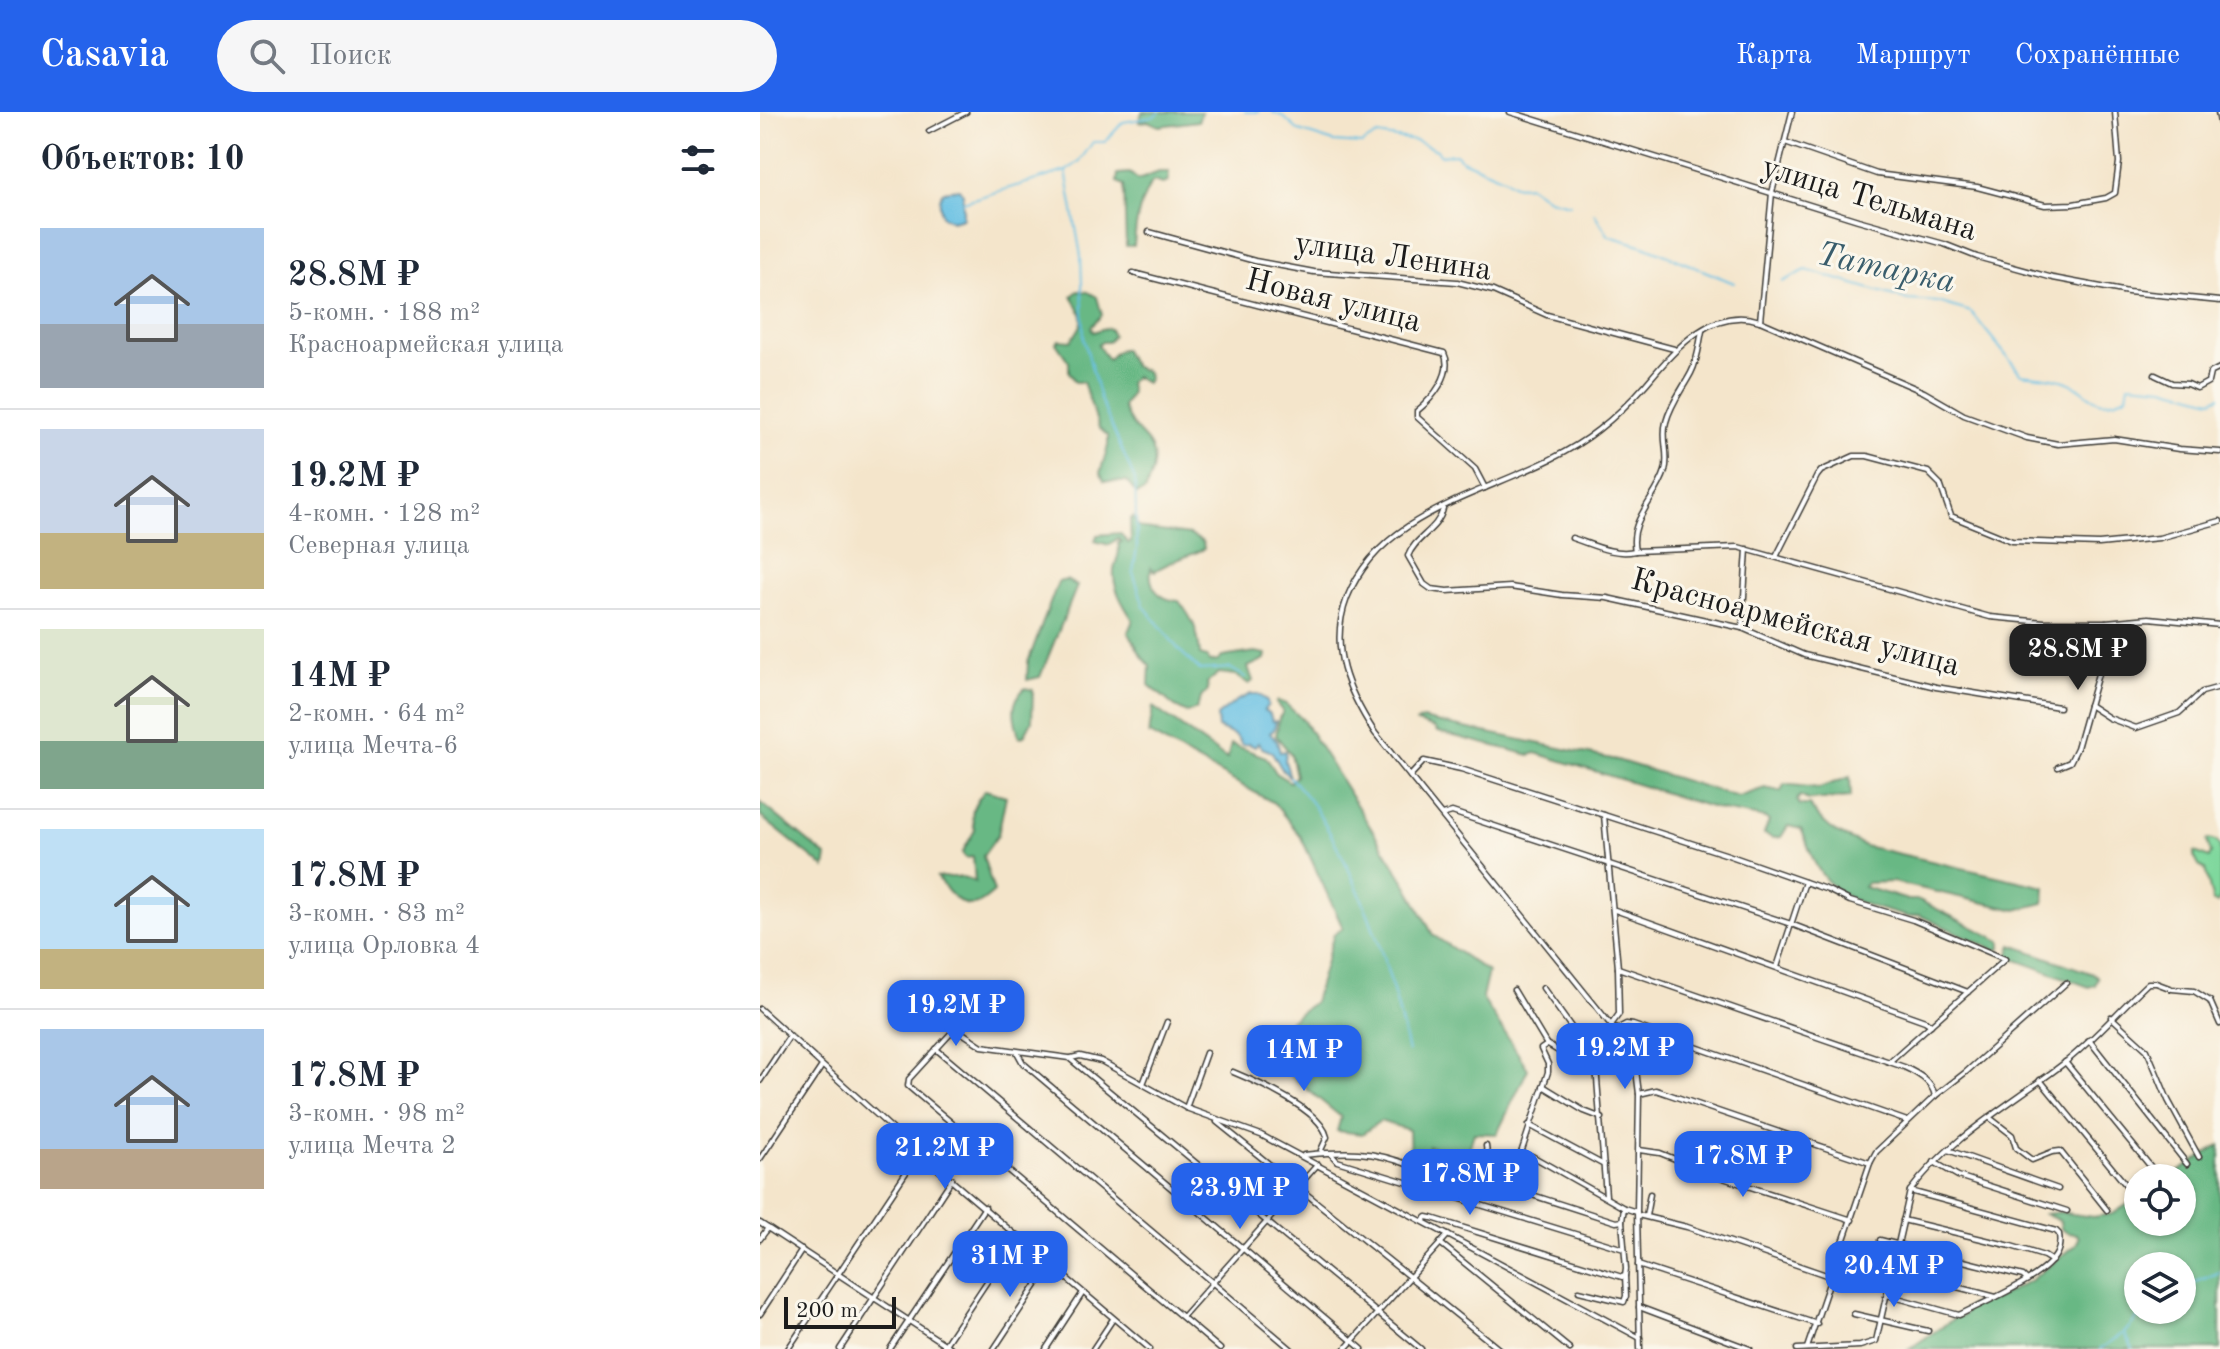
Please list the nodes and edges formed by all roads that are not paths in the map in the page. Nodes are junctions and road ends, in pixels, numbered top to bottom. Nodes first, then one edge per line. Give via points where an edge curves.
1 (966, 112) edge
2 (1510, 112) edge
3 (1792, 112) edge
4 (2115, 112) edge
5 (2218, 112) edge
6 (2220, 123) edge
7 (929, 131) dead end
8 (1785, 142) junction
9 (1772, 193) junction
10 (1149, 232) dead end
11 (1133, 273) dead end
12 (2220, 301) edge
13 (1760, 321) junction
14 (1702, 331) junction
15 (1674, 350) junction
16 (2220, 368) edge
17 (2155, 375) dead end
18 (2220, 452) edge
19 (1485, 488) junction
20 (1444, 508) junction
21 (2220, 521) edge
22 (1572, 538) dead end
23 (1747, 549) junction
24 (1635, 551) junction
25 (1776, 557) junction
26 (2106, 622) junction
27 (2220, 625) edge
28 (1742, 628) junction
29 (2219, 686) edge
30 (2089, 705) junction
31 (2059, 707) dead end
32 (2058, 767) dead end
33 (1410, 776) junction
34 (1442, 815) junction
35 (1604, 815) junction
36 (1610, 865) junction
37 (1805, 882) junction
38 (1615, 910) junction
39 (1791, 924) junction
40 (1777, 967) junction
41 (1618, 968) junction
42 (2066, 983) dead end
43 (1543, 988) dead end
44 (1514, 990) dead end
45 (1968, 992) junction
46 (760, 1009) edge
47 (1619, 1014) junction
48 (2111, 1017) junction
49 (1167, 1022) dead end
50 (1626, 1024) junction
51 (2220, 1024) edge
52 (1931, 1025) junction
53 (1613, 1027) junction
54 (789, 1037) junction
55 (2089, 1040) junction
56 (1547, 1045) junction
57 (936, 1049) junction
58 (1017, 1052) junction
59 (1206, 1053) dead end
60 (1069, 1058) junction
61 (1889, 1062) junction
62 (2065, 1062) junction
63 (822, 1066) junction
64 (1233, 1072) dead end
65 (1597, 1074) junction
66 (2040, 1080) junction
67 (760, 1081) edge
68 (1143, 1084) junction
69 (1543, 1086) junction
70 (1639, 1094) junction
71 (1935, 1096) junction
72 (1186, 1108) junction
73 (1602, 1118) junction
74 (1990, 1118) junction
75 (1215, 1120) junction
76 (1908, 1121) junction
77 (1529, 1125) junction
78 (1486, 1146) dead end
79 (1639, 1150) junction
80 (1948, 1150) junction
81 (919, 1153) junction
82 (1323, 1153) junction
83 (1331, 1154) junction
84 (1302, 1156) junction
85 (2199, 1157) dead end
86 (760, 1159) edge
87 (1519, 1159) junction
88 (1934, 1162) junction
89 (1870, 1163) junction
90 (1318, 1164) junction
91 (2149, 1164) edge
92 (2187, 1164) dead end
93 (1605, 1165) junction
94 (952, 1179) junction
95 (1496, 1179) junction
96 (2124, 1183) edge
97 (1298, 1188) junction
98 (2058, 1189) dead end
99 (1910, 1191) junction
100 (1650, 1194) dead end
101 (1606, 1196) junction
102 (985, 1207) junction
103 (1624, 1208) junction
104 (2107, 1210) dead end
105 (2067, 1211) dead end
106 (1638, 1214) junction
107 (1646, 1216) junction
108 (1852, 1220) junction
109 (1903, 1220) junction
110 (1423, 1221) junction
111 (1622, 1221) junction
112 (1268, 1222) junction
113 (760, 1223) edge
114 (768, 1228) junction
115 (1018, 1235) junction
116 (1448, 1235) junction
117 (760, 1239) edge
118 (1880, 1240) dead end
119 (1440, 1243) junction
120 (1898, 1245) junction
121 (1243, 1248) junction
122 (1624, 1249) junction
123 (802, 1250) junction
124 (2052, 1261) junction
125 (1050, 1264) junction
126 (1868, 1264) dead end
127 (1638, 1265) junction
128 (1892, 1270) junction
129 (838, 1274) junction
130 (1409, 1276) junction
131 (1625, 1276) junction
132 (1832, 1277) junction
133 (2027, 1280) junction
134 (1212, 1283) junction
135 (1579, 1291) dead end
136 (1082, 1294) junction
137 (1887, 1295) junction
138 (1996, 1297) junction
139 (873, 1299) junction
140 (1639, 1307) junction
141 (1377, 1312) junction
142 (760, 1314) edge
143 (1854, 1314) dead end
144 (1183, 1316) junction
145 (1113, 1319) junction
146 (1881, 1320) junction
147 (909, 1321) junction
148 (1817, 1324) junction
149 (1928, 1331) dead end
150 (1640, 1338) junction
151 (1352, 1340) junction
152 (944, 1347) edge
153 (1147, 1348) edge
154 (1640, 1348) edge
155 (1807, 1348) edge
156 (788, 1349) edge
157 (840, 1349) edge
158 (890, 1349) edge
159 (952, 1349) edge
160 (994, 1349) edge
161 (1046, 1349) edge
162 (1093, 1349) edge
163 (1220, 1349) edge
164 (1291, 1349) edge
165 (1345, 1349) edge
166 (1362, 1349) edge
167 (1421, 1349) edge
168 (1499, 1349) edge
169 (1570, 1349) edge
170 (1650, 1349) edge
171 (1750, 1349) edge
172 (1797, 1349) edge

1 - 7 street
2 - 9 street, улица Тельмана
3 - 8 street
4 - 8 street via 2117,189 2106,198 2062,205 1962,184 1877,174
5 - 6 street
8 - 9 street
9 - 12 street, улица Тельмана via 2053,278
9 - 13 street
10 - 15 street, улица Ленина via 1314,272 1457,282 1547,315
11 - 19 street, Новая улица via 1444,353 1447,362 1437,394 1417,417 1475,469
13 - 14 street via 1739,316
13 - 18 street via 1924,392 1964,415 2027,438 2058,444 2114,439
14 - 15 street
14 - 24 street via 1696,360 1669,411 1666,468 1640,517
15 - 19 street via 1599,430
16 - 17 street via 2197,388
19 - 20 street
20 - 28 street, Красноармейская улица via 1435,527 1408,556 1428,588 1510,587 1607,598
20 - 33 street via 1396,534 1367,564 1344,606 1338,647 1356,704
21 - 25 street via 2140,541 2012,541 1951,516 1940,484 1928,472 1861,455 1821,471
22 - 24 street via 1623,553
23 - 24 street
23 - 25 street
23 - 28 street
25 - 26 street via 1990,617
26 - 27 street via 2149,618
26 - 30 street via 2109,635
28 - 31 street, Красноармейская улица via 1804,655 1936,687
29 - 30 street via 2202,692 2179,713 2136,728
30 - 32 street via 2077,748 2070,762
33 - 34 street
33 - 35 street via 1424,761 1430,762
34 - 36 street via 1452,812
34 - 53 street
35 - 36 street
35 - 37 street
36 - 38 street
36 - 39 street
37 - 39 street
37 - 45 street via 2005,959
38 - 40 street
38 - 41 street
39 - 40 street
39 - 45 street
40 - 52 street
41 - 47 street
41 - 61 street
42 - 71 street
43 - 65 street via 1592,1056
44 - 56 street
45 - 52 street
46 - 54 street
47 - 50 street
47 - 53 street
48 - 51 street via 2148,983 2156,983 2194,991 2210,1001
48 - 55 street
48 - 85 street via 2147,1050
49 - 68 street
50 - 53 street
50 - 76 street
52 - 61 street
53 - 70 street via 1635,1062
54 - 63 street
54 - 67 street
55 - 62 street
55 - 92 street
56 - 65 street
56 - 69 street via 1541,1049 1549,1067
57 - 58 street via 957,1031 982,1046
57 - 134 street
57 - 144 street via 908,1086
58 - 60 street
58 - 121 street via 1023,1063
59 - 72 street
60 - 68 street via 1101,1061
60 - 112 street
61 - 71 street via 1924,1078
62 - 66 street
62 - 91 street
63 - 81 street
63 - 86 street
64 - 82 street via 1280,1092 1323,1127
65 - 73 street
66 - 74 street
66 - 96 street
68 - 72 street
69 - 73 street
69 - 77 street
70 - 79 street
70 - 89 street via 1656,1090
71 - 76 street
72 - 75 street
73 - 93 street
74 - 80 street
74 - 104 street via 2012,1135 2026,1157 2035,1160 2060,1151
75 - 84 street
75 - 97 street
76 - 89 street
77 - 87 street
77 - 93 street
78 - 95 street via 1482,1164
79 - 106 street
79 - 108 street
80 - 88 street
80 - 98 street
81 - 94 street
81 - 129 street
82 - 83 street
82 - 84 street
83 - 95 street via 1385,1156 1473,1190
83 - 122 street via 1337,1161
84 - 90 street
87 - 95 street
87 - 101 street via 1542,1160
88 - 99 street
88 - 105 street via 1958,1176
89 - 108 street
90 - 97 street
90 - 110 street
93 - 101 street
94 - 102 street
94 - 139 street
95 - 111 street via 1498,1184
97 - 112 street
97 - 130 street
99 - 109 street
99 - 124 street via 2056,1231 2059,1251
100 - 107 street
101 - 103 street
102 - 115 street
102 - 147 street
103 - 106 street
103 - 111 street
106 - 107 street
106 - 127 street
107 - 132 street
108 - 132 street
109 - 120 street
109 - 124 street
110 - 116 street
110 - 131 street via 1432,1218
111 - 122 street
112 - 121 street
112 - 141 street
113 - 114 street
114 - 117 street
114 - 123 street
115 - 125 street
115 - 152 street
116 - 119 street
116 - 150 street
118 - 120 street
119 - 130 street
119 - 169 street
120 - 128 street
120 - 133 street
121 - 134 street
121 - 151 street
122 - 131 street
123 - 129 street
123 - 142 street
124 - 133 street
125 - 136 street
125 - 160 street
126 - 128 street
127 - 140 street
127 - 148 street
128 - 137 street
128 - 138 street
129 - 139 street
129 - 156 street
130 - 141 street
130 - 168 street
131 - 135 street via 1624,1302
132 - 148 street
133 - 138 street
134 - 144 street
134 - 164 street
136 - 145 street
136 - 161 street
137 - 138 street via 1959,1315
137 - 146 street
139 - 147 street
139 - 157 street
140 - 150 street
140 - 171 street
141 - 151 street
141 - 167 street
143 - 146 street
144 - 163 street
145 - 153 street
145 - 162 street
146 - 149 street
146 - 155 street via 1870,1345
147 - 152 street
147 - 158 street
148 - 155 street
150 - 154 street
151 - 165 street
151 - 166 street
152 - 159 street
154 - 170 street
155 - 172 street

